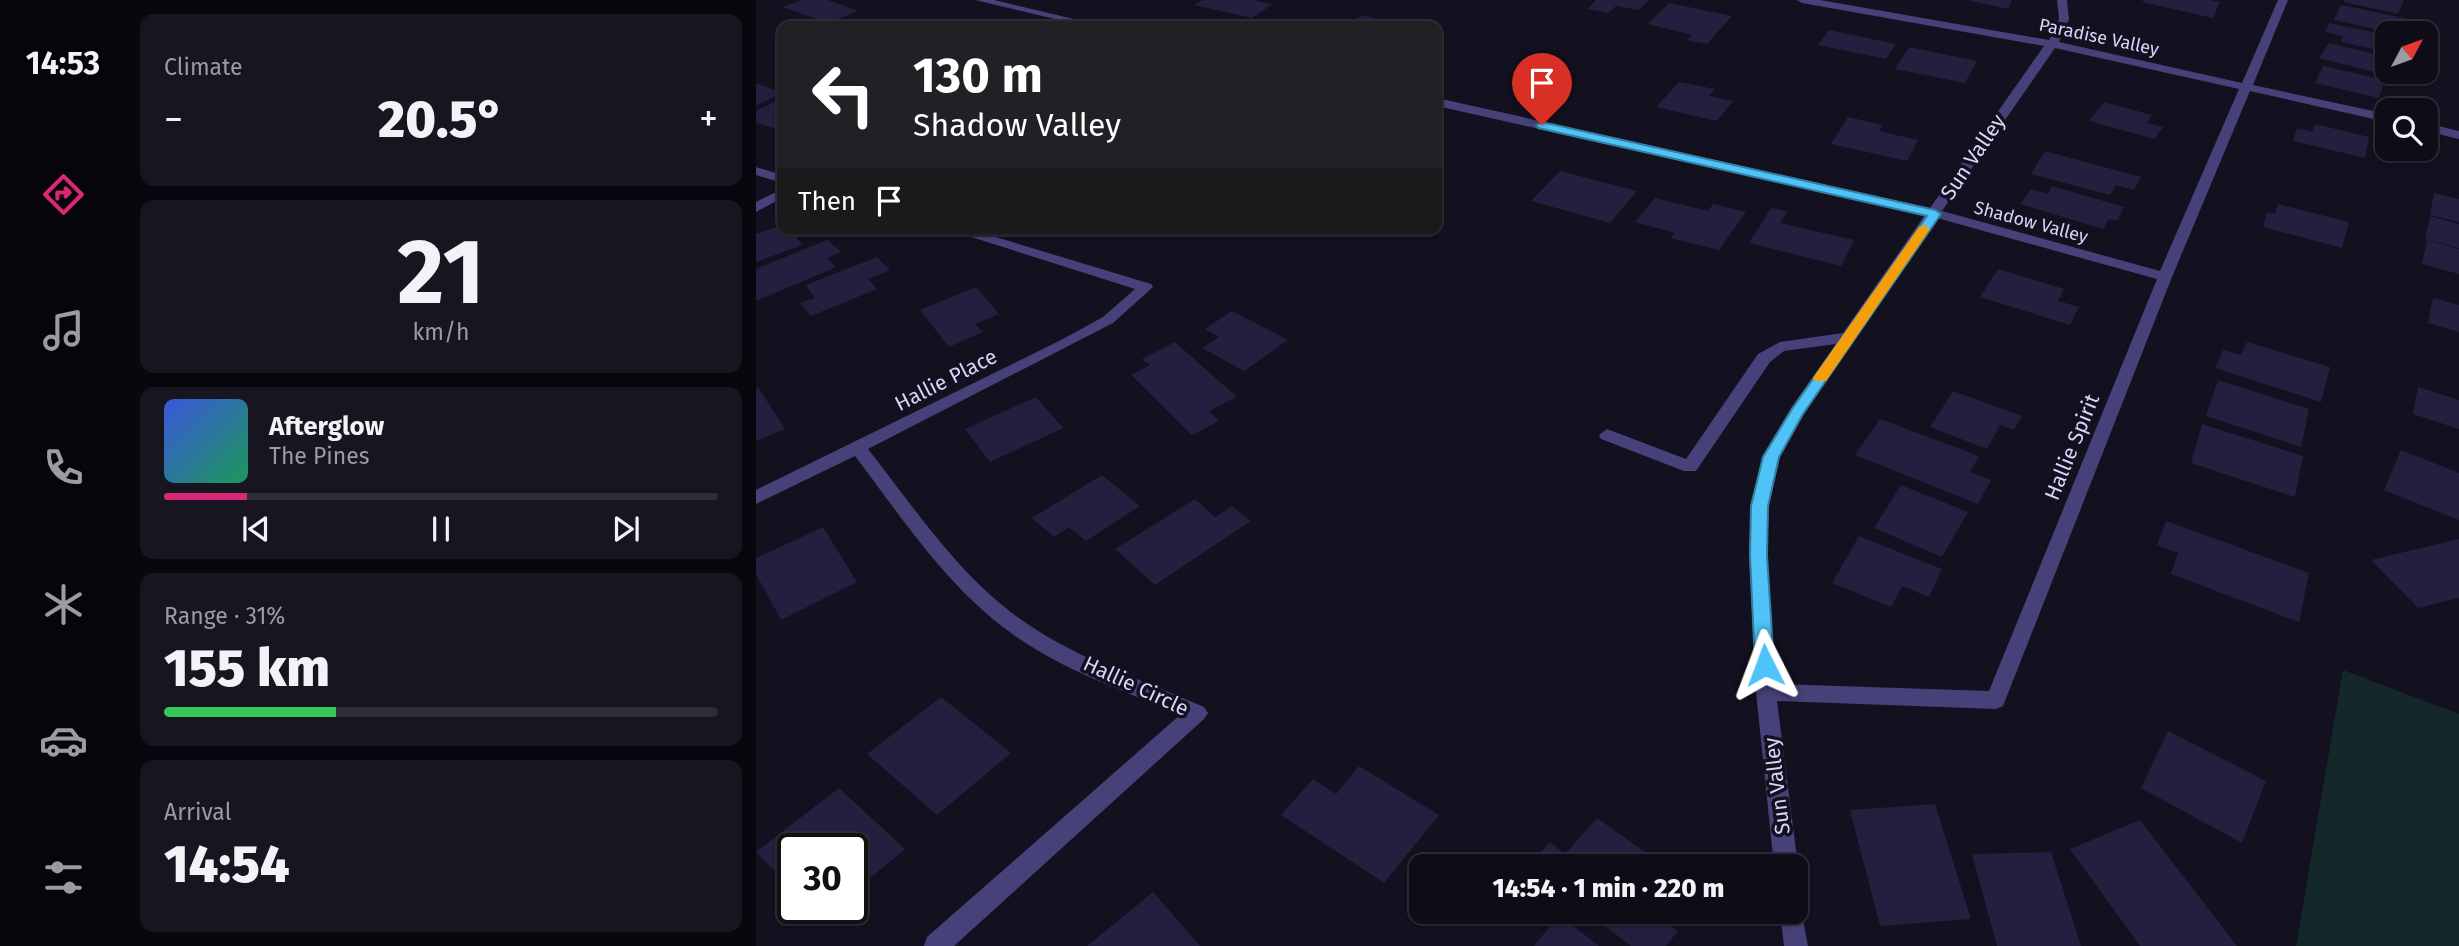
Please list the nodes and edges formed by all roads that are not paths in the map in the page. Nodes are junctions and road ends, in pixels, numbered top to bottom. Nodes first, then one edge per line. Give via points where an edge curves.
1 (980, 0) edge
2 (1802, 0) edge
3 (2062, 0) edge
4 (2283, 0) edge
5 (1075, 21) edge
6 (2051, 44) junction
7 (2247, 86) junction
8 (1442, 103) edge
9 (2375, 115) edge
10 (2438, 130) edge
11 (2459, 135) edge
12 (756, 171) edge
13 (777, 177) edge
14 (777, 196) edge
15 (756, 208) edge
16 (1935, 214) junction
17 (973, 235) edge
18 (2165, 277) junction
19 (1849, 337) junction
20 (1607, 435) dead end
21 (858, 448) junction
22 (756, 498) edge
23 (1766, 692) junction
24 (1785, 854) edge
25 (1793, 924) edge
26 (936, 946) edge
27 (1796, 946) edge

1 - 5 street
2 - 6 street, Paradise Valley
3 - 6 street, Sun Valley via 2063,25
4 - 7 street, Hallie Spirit
6 - 7 street, Paradise Valley
6 - 16 street, Sun Valley
7 - 9 street, Paradise Valley
7 - 18 street, Hallie Spirit
8 - 16 street, Shadow Valley
10 - 11 street
12 - 13 street
14 - 15 street
16 - 18 street, Shadow Valley
16 - 19 street, Sun Valley
17 - 21 street, Hallie Place via 1146,286 1108,320 1068,343
18 - 23 street, Hallie Spirit via 1996,700
19 - 20 street via 1780,347 1764,358 1690,467
19 - 23 street, Sun Valley via 1771,457 1760,506 1758,555
21 - 22 street, Hallie Place
21 - 26 street, Hallie Circle via 967,583 1018,628 1197,713
23 - 24 street, Sun Valley
25 - 27 street

